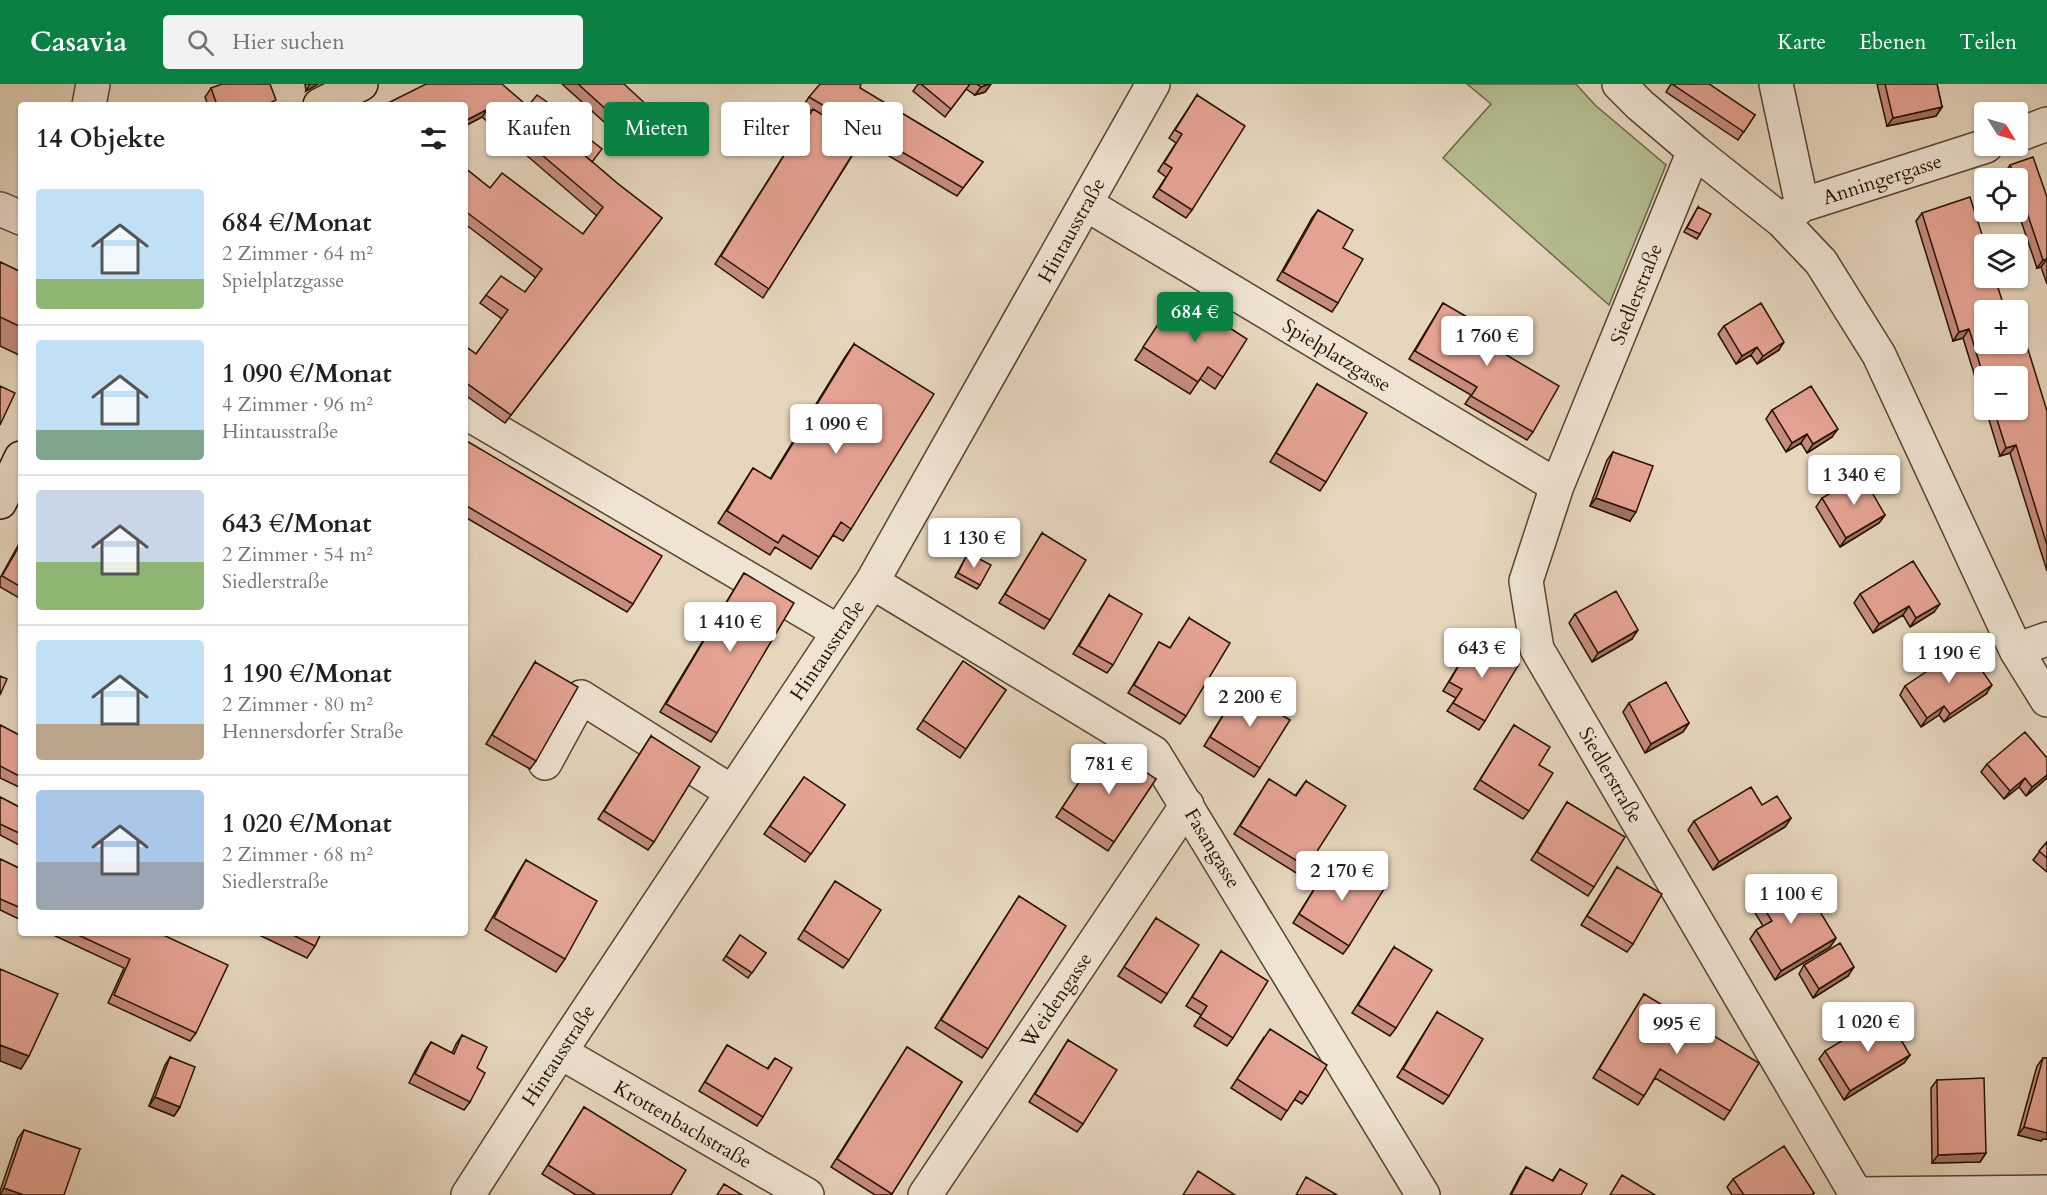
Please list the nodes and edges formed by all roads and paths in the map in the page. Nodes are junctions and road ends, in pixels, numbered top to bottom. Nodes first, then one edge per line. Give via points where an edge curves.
1 (93, 84) edge
2 (361, 84) edge
3 (1153, 84) edge
4 (1619, 84) edge
5 (1776, 84) edge
6 (90, 102) edge
7 (326, 102) edge
8 (2047, 124) edge
9 (2028, 131) edge
10 (1974, 150) edge
11 (1694, 151) junction
12 (1086, 204) junction
13 (0, 209) edge
14 (1792, 213) junction
15 (18, 217) edge
16 (468, 414) edge
17 (18, 464) edge
18 (1557, 486) junction
19 (0, 502) edge
20 (872, 582) junction
21 (839, 632) junction
22 (2047, 639) edge
23 (2016, 650) junction
24 (2047, 700) edge
25 (545, 763) edge
26 (732, 792) junction
27 (1187, 805) junction
28 (560, 1052) junction
29 (2047, 1192) edge
30 (468, 1195) edge
31 (807, 1195) edge
32 (925, 1195) edge
33 (1423, 1195) edge
34 (1856, 1195) edge

1 - 6 street
2 - 7 main road
3 - 12 street, Hintausstraße
4 - 11 street
5 - 14 street
8 - 9 street
10 - 14 street, Anningergasse
11 - 14 street
11 - 18 street, Siedlerstraße
12 - 18 street, Spielplatzgasse
12 - 20 street, Hintausstraße
13 - 15 street
14 - 23 street via 1879,355
16 - 21 street
17 - 19 main road
18 - 34 street, Siedlerstraße via 1526,581 1537,649
20 - 21 street, Hintausstraße
20 - 27 street, Fasangasse via 1154,753
21 - 26 street, Hintausstraße
22 - 23 street
23 - 24 street
25 - 26 street via 581,697
26 - 28 street, Hintausstraße
27 - 32 street, Weidengasse
27 - 33 street, Fasangasse
28 - 30 street, Hintausstraße
28 - 31 street, Krottenbachstraße
29 - 34 street, Siedlerstraße

